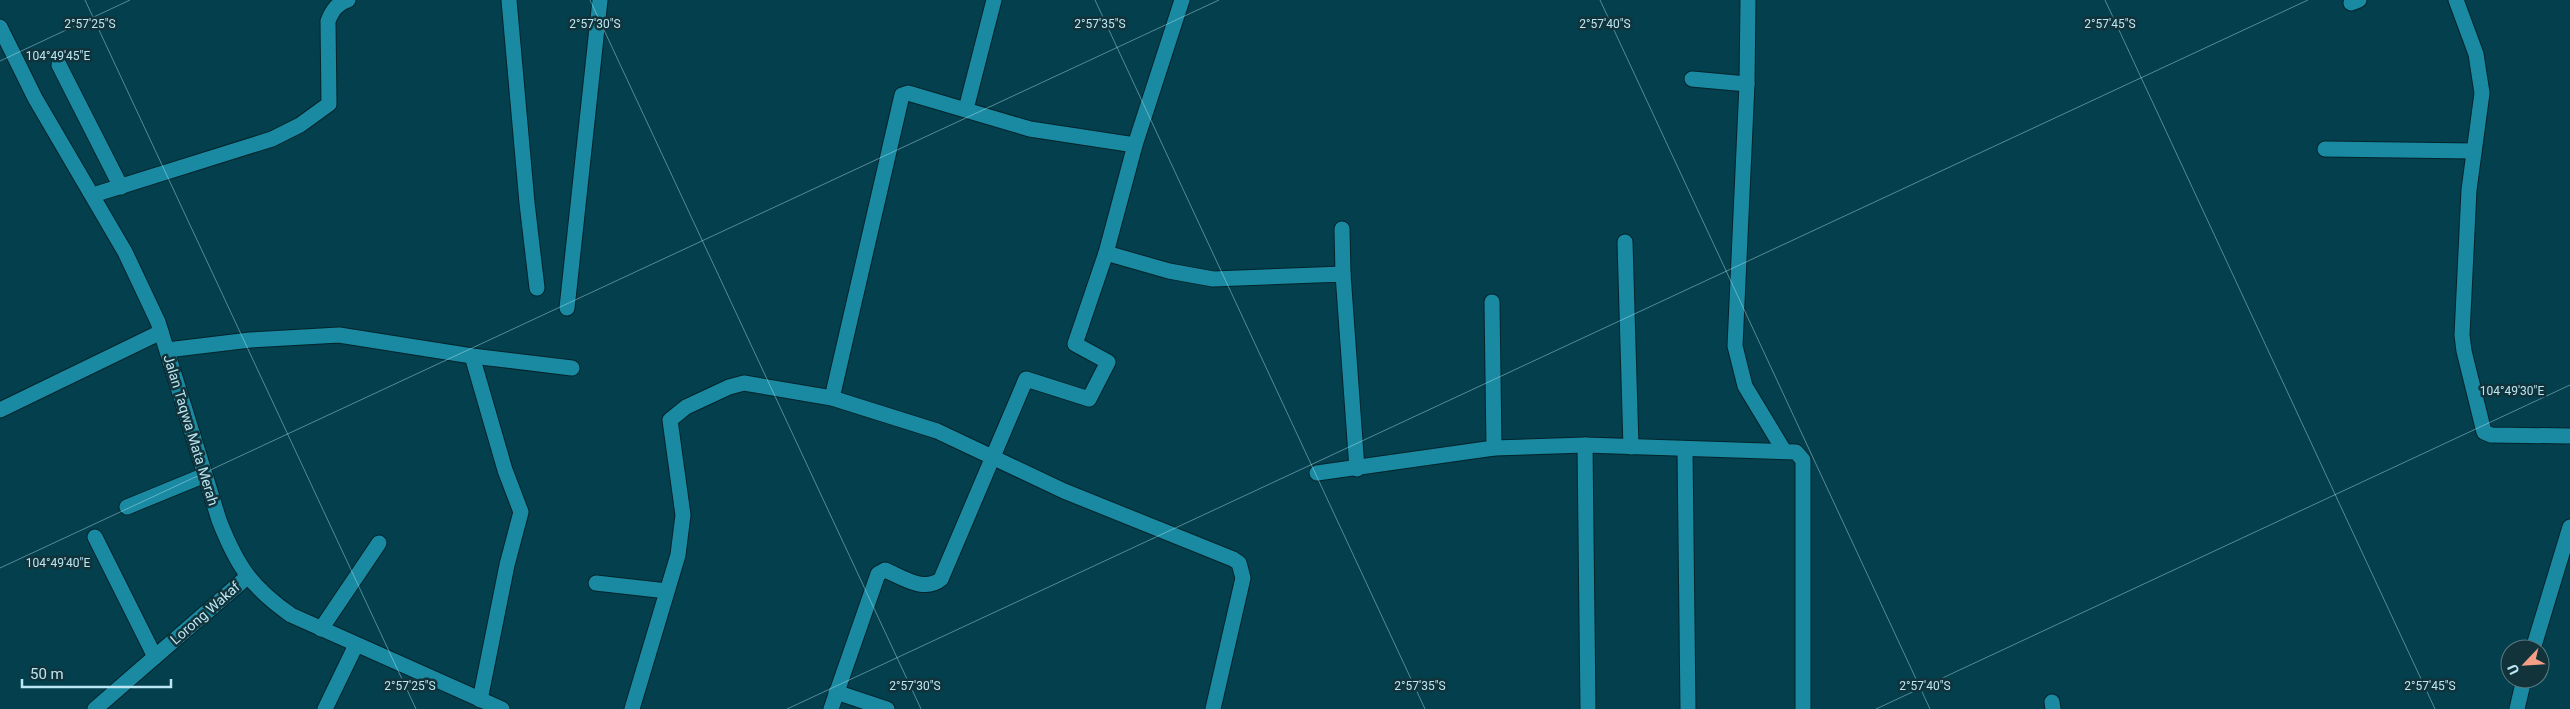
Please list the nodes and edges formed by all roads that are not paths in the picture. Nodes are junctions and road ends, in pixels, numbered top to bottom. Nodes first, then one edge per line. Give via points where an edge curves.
1 (348, 0) edge
2 (509, 0) edge
3 (600, 0) edge
4 (994, 0) edge
5 (1182, 0) edge
6 (1748, 0) edge
7 (2456, 0) edge
8 (0, 27) edge
9 (59, 65) dead end
10 (1692, 79) dead end
11 (1747, 84) junction
12 (966, 109) junction
13 (1135, 145) junction
14 (2325, 149) dead end
15 (2474, 151) junction
16 (121, 187) junction
17 (93, 195) junction
18 (1342, 229) dead end
19 (1625, 242) dead end
20 (1106, 253) junction
21 (1343, 274) junction
22 (537, 288) dead end
23 (1492, 302) dead end
24 (567, 308) dead end
25 (161, 332) junction
26 (167, 350) junction
27 (472, 356) junction
28 (572, 368) dead end
29 (832, 398) junction
30 (0, 410) edge
31 (2570, 436) edge
32 (1585, 445) junction
33 (1631, 447) junction
34 (1494, 448) junction
35 (1783, 449) junction
36 (1685, 450) junction
37 (993, 458) junction
38 (1358, 469) junction
39 (1317, 473) dead end
40 (205, 475) junction
41 (127, 508) dead end
42 (2570, 528) edge
43 (95, 537) dead end
44 (379, 543) dead end
45 (247, 577) junction
46 (596, 583) dead end
47 (667, 592) junction
48 (321, 628) junction
49 (2536, 639) edge
50 (356, 645) junction
51 (155, 657) junction
52 (2522, 689) edge
53 (836, 692) junction
54 (480, 700) junction
55 (95, 709) edge
56 (325, 709) edge
57 (502, 709) edge
58 (632, 709) edge
59 (831, 709) edge
60 (887, 709) edge
61 (1213, 709) edge
62 (1588, 709) edge
63 (1688, 709) edge
64 (1802, 709) edge
65 (2517, 709) edge

1 - 16 street via 333,10 328,21 329,104 300,125 272,139
2 - 22 street
3 - 24 street
4 - 12 street
5 - 13 street
6 - 11 street
7 - 15 street via 2480,74 2482,93
8 - 17 street, Jalan Taqwa Mata Merah via 35,98
9 - 16 street
10 - 11 street
11 - 35 street via 1735,346 1745,386
12 - 13 street via 1030,129
12 - 29 street via 908,93 901,97
13 - 20 street
14 - 15 street
15 - 31 street via 2466,234 2462,334 2484,432 2492,435
16 - 17 street
17 - 25 street, Jalan Taqwa Mata Merah via 125,252
18 - 21 street
19 - 33 street
20 - 21 street via 1168,271 1213,279
20 - 37 street via 1075,344 1108,362 1090,399 1026,379
21 - 38 street
23 - 34 street
25 - 26 street, Jalan Taqwa Mata Merah
25 - 30 street
26 - 27 street via 250,340 339,335
26 - 40 street, Jalan Taqwa Mata Merah
27 - 28 street
27 - 54 street via 505,470 521,512 506,565
29 - 37 street via 936,431
29 - 47 street via 744,383 686,407 670,418 682,515 678,555
32 - 33 street
32 - 34 street
32 - 62 street
33 - 36 street
34 - 38 street
35 - 36 street
35 - 64 street via 1796,452 1803,460
36 - 63 street
37 - 53 street via 941,579 921,585 885,570 878,574
37 - 61 street via 1064,491 1234,559 1239,564 1242,584
38 - 39 street
40 - 41 street
40 - 45 street, Jalan Taqwa Mata Merah via 230,549
42 - 49 street
43 - 51 street
44 - 48 street
45 - 48 street, Jalan Taqwa Mata Merah via 268,599 292,615
45 - 51 street, Lorong Wakaf
46 - 47 street
47 - 58 street
48 - 50 street, Jalan Taqwa Mata Merah
50 - 54 street, Jalan Taqwa Mata Merah
50 - 56 street
51 - 55 street, Lorong Wakaf
52 - 65 street
53 - 59 street
53 - 60 street
54 - 57 street, Jalan Taqwa Mata Merah

